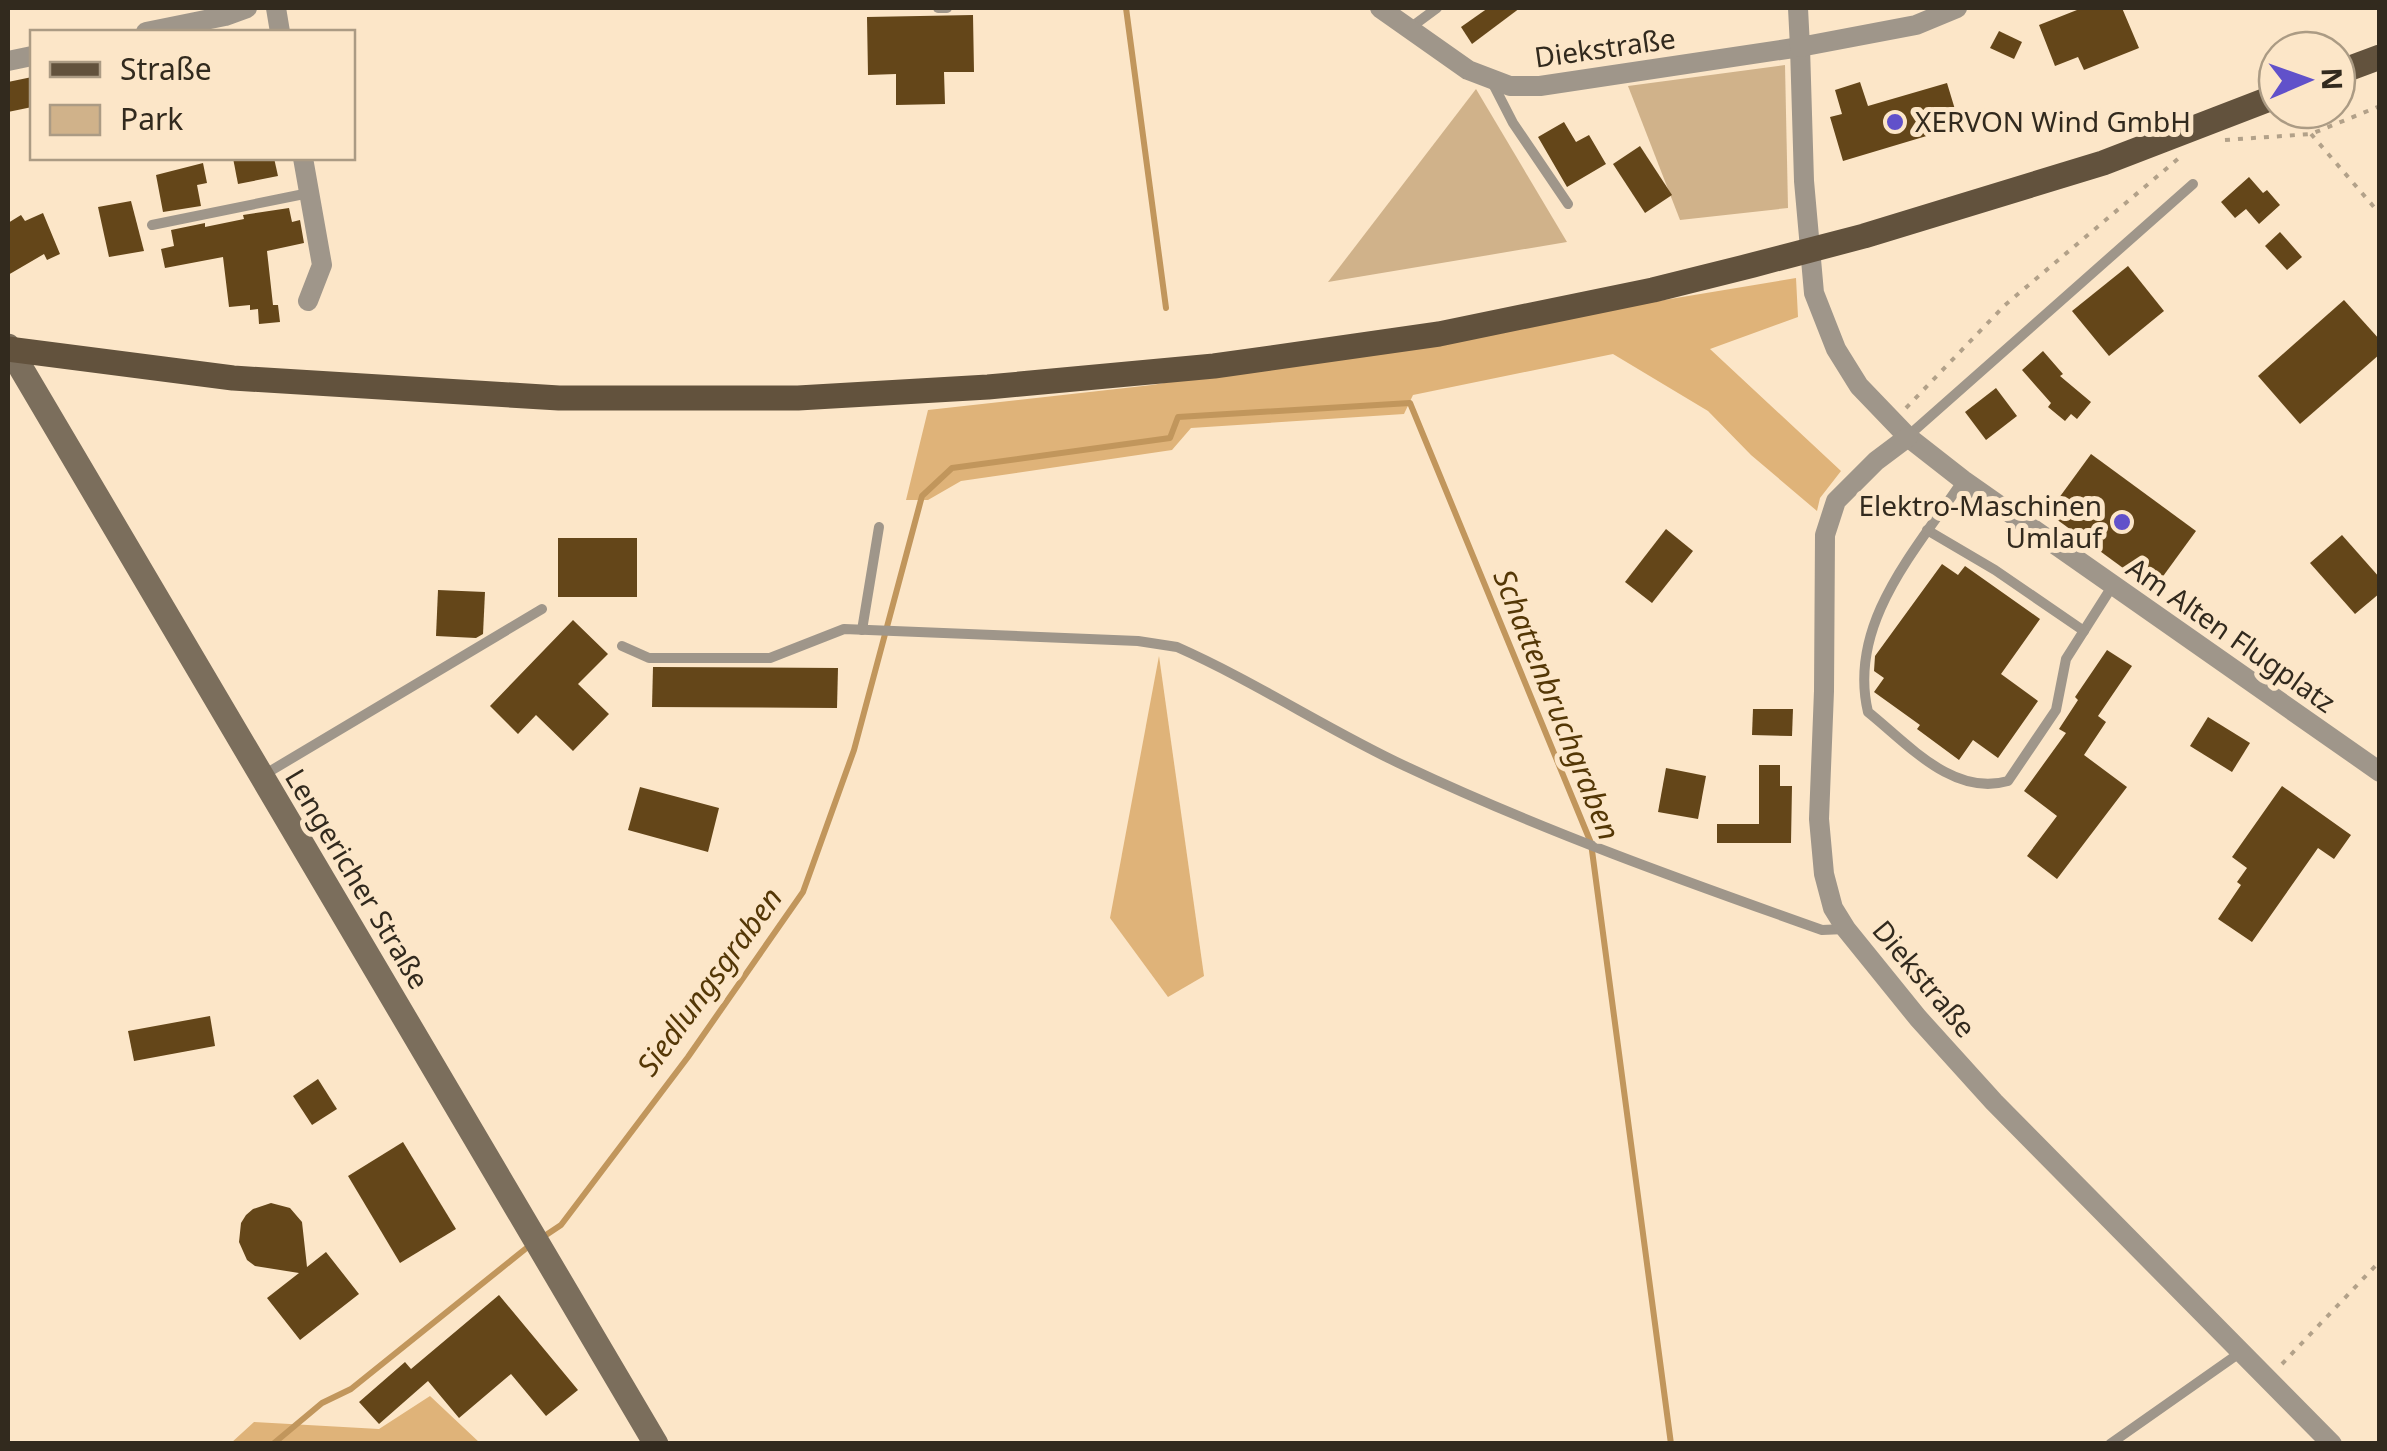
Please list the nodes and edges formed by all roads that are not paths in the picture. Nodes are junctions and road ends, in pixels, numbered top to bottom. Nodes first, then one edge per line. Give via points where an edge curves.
1 (247, 8) edge
2 (938, 8) edge
3 (948, 8) edge
4 (1380, 8) edge
5 (1437, 8) edge
6 (1798, 8) edge
7 (1957, 8) edge
8 (1409, 28) junction
9 (156, 30) edge
10 (1800, 46) junction
11 (1492, 81) junction
12 (2257, 104) edge
13 (303, 160) edge
14 (2193, 184) dead end
15 (309, 193) junction
16 (1568, 204) dead end
17 (152, 225) dead end
18 (308, 301) dead end
19 (8, 347) edge
20 (1908, 436) junction
21 (1962, 480) junction
22 (879, 527) dead end
23 (1928, 530) junction
24 (2112, 585) junction
25 (542, 610) dead end
26 (866, 630) junction
27 (2084, 630) junction
28 (622, 646) dead end
29 (2380, 772) edge
30 (262, 776) junction
31 (1846, 930) junction
32 (2241, 1352) junction
33 (656, 1444) edge
34 (2110, 1444) edge
35 (2332, 1444) edge

1 - 9 street
2 - 3 lane
4 - 8 street, Diekstraße
5 - 8 lane
6 - 10 street, Am Alten Flugplatz
7 - 10 street, Diekstraße via 1916,24
8 - 11 street, Diekstraße
10 - 11 street, Diekstraße via 1540,86
10 - 20 street, Am Alten Flugplatz via 1814,292 1836,350 1859,386
11 - 16 lane
12 - 19 main road via 2103,162 1752,266 1440,334 1214,366 798,398 559,398 233,378
13 - 15 street
14 - 20 lane
15 - 17 lane
15 - 18 street via 322,266
19 - 30 main road, Lengericher Straße
20 - 21 street, Am Alten Flugplatz
20 - 31 street, Diekstraße via 1836,500 1825,536 1819,819 1824,874
21 - 23 lane
21 - 24 street, Am Alten Flugplatz
22 - 26 lane
23 - 27 lane
23 - 27 lane via 1905,560 1873,629 1864,696 1868,712 1945,773 1972,784 2008,782 2056,710 2066,659
24 - 27 lane
24 - 29 street, Am Alten Flugplatz
25 - 30 lane
26 - 28 lane via 844,629 770,658 649,658
26 - 31 lane via 1177,647 1401,764 1581,843 1822,930
30 - 33 main road, Lengericher Straße
31 - 32 street, Diekstraße via 1994,1102
32 - 34 lane
32 - 35 street, Diekstraße

